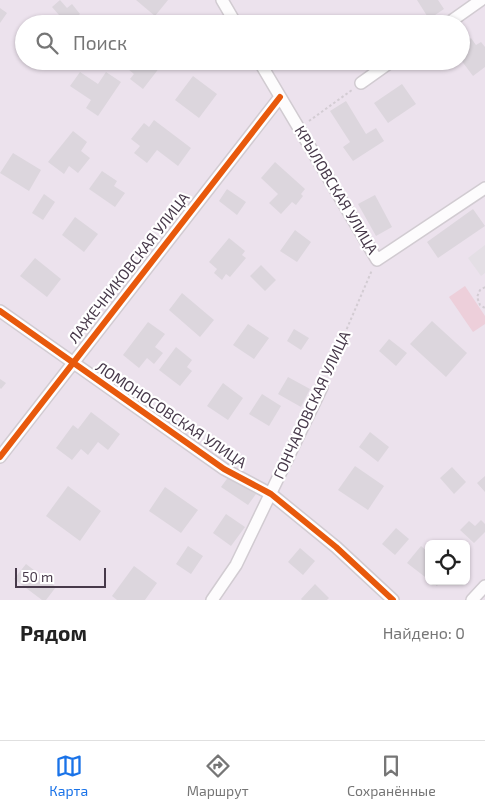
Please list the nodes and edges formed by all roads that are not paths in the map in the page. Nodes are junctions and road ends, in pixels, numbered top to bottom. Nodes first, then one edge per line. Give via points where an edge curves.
1 (222, 0) edge
2 (481, 0) edge
3 (231, 15) edge
4 (460, 15) edge
5 (264, 70) edge
6 (379, 70) edge
7 (361, 83) road end
8 (280, 97) junction
9 (485, 188) edge
10 (0, 311) edge
11 (72, 362) junction
12 (322, 387) road end
13 (0, 457) edge
14 (271, 494) junction
15 (485, 586) edge
16 (212, 600) edge
17 (393, 600) edge
18 (472, 600) edge

1 - 3 street
2 - 4 street
5 - 8 street, КРЫЛОВСКАЯ УЛИЦА
6 - 7 street
8 - 9 street, КРЫЛОВСКАЯ УЛИЦА via 377,260
8 - 11 street, ЛАЖЕЧНИКОВСКАЯ УЛИЦА
10 - 11 street, ЛОМОНОСОВСКАЯ УЛИЦА
11 - 13 street, ЛАЖЕЧНИКОВСКАЯ УЛИЦА
11 - 14 street, ЛОМОНОСОВСКАЯ УЛИЦА via 224,470
12 - 14 street, ГОНЧАРОВСКАЯ УЛИЦА
14 - 16 street, ГОНЧАРОВСКАЯ УЛИЦА via 236,565
14 - 17 street, ЛОМОНОСОВСКАЯ УЛИЦА via 336,547
15 - 18 street

